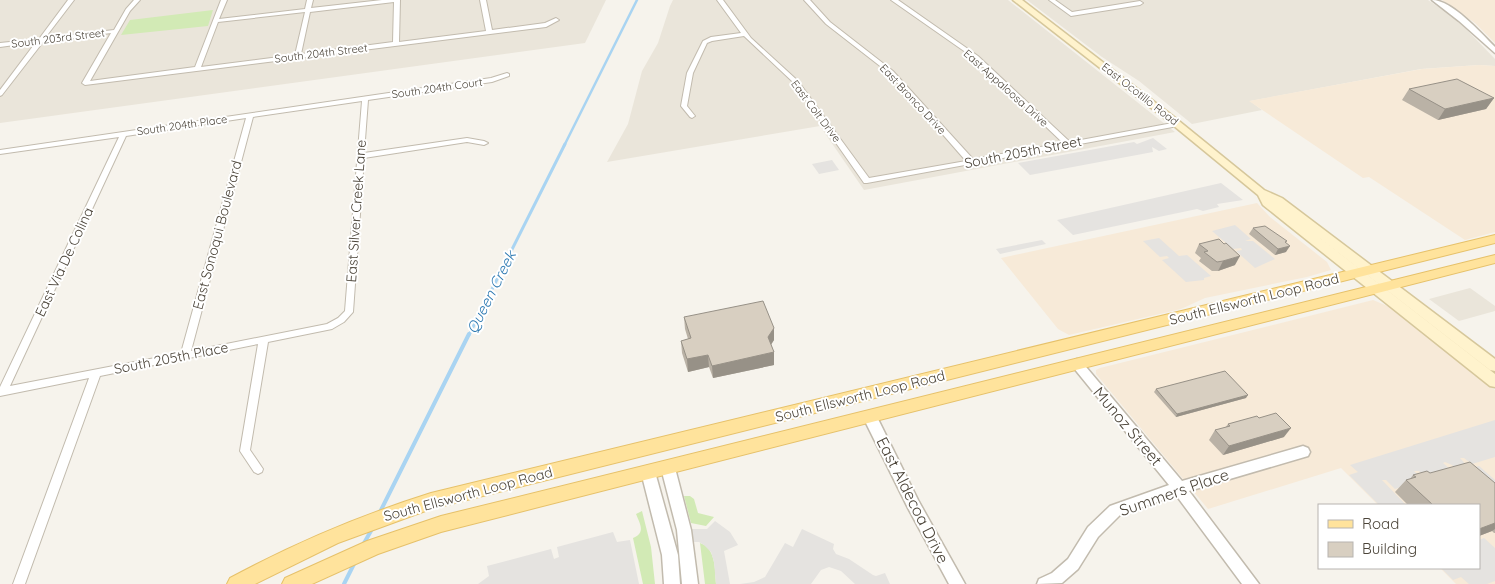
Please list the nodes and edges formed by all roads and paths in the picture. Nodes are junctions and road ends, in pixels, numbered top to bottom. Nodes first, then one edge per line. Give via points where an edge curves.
1 (71, 0) edge
2 (137, 0) edge
3 (224, 0) edge
4 (310, 0) edge
5 (397, 0) edge
6 (484, 0) edge
7 (720, 0) edge
8 (807, 0) edge
9 (894, 0) edge
10 (1017, 0) edge
11 (1052, 0) edge
12 (1435, 0) edge
13 (1137, 2) edge
14 (308, 10) junction
15 (556, 20) dead end
16 (216, 21) junction
17 (116, 31) junction
18 (489, 32) junction
19 (744, 34) junction
20 (41, 40) junction
21 (396, 44) junction
22 (0, 45) edge
23 (1495, 51) edge
24 (298, 56) junction
25 (197, 69) junction
26 (507, 75) dead end
27 (0, 94) edge
28 (365, 99) junction
29 (250, 115) junction
30 (692, 116) dead end
31 (1178, 124) junction
32 (124, 133) junction
33 (484, 142) dead end
34 (1068, 144) junction
35 (0, 152) edge
36 (361, 156) junction
37 (971, 162) junction
38 (867, 181) joint
39 (1495, 239) edge
40 (1495, 259) edge
41 (1364, 272) junction
42 (1384, 287) junction
43 (342, 320) joint
44 (264, 339) junction
45 (1062, 346) junction
46 (185, 355) junction
47 (1077, 364) junction
48 (1495, 366) edge
49 (96, 373) junction
50 (1495, 382) edge
51 (2, 391) edge
52 (857, 396) junction
53 (870, 417) junction
54 (1302, 452) dead end
55 (668, 468) junction
56 (258, 470) dead end
57 (648, 472) junction
58 (1179, 487) junction
59 (20, 584) edge
60 (237, 584) edge
61 (292, 584) edge
62 (672, 584) edge
63 (690, 584) edge
64 (957, 584) edge
65 (1046, 584) edge
66 (1251, 584) edge

1 - 20 street
2 - 17 street
3 - 16 street
4 - 14 street
5 - 14 street
5 - 21 street
6 - 18 street
7 - 19 street, East Colt Drive
8 - 37 street, East Bronco Drive via 828,23 891,72
9 - 34 street, East Appaloosa Drive via 976,57
10 - 31 main road, East Ocotillo Road
11 - 13 street via 1071,14
12 - 23 street via 1462,19
14 - 16 street
14 - 24 street
15 - 18 street, South 204th Street via 546,25
16 - 25 street
17 - 20 street, South 203rd Street
17 - 25 street, South 204th Street via 85,84
18 - 21 street, South 204th Street
19 - 30 street via 705,42 690,73 684,106
19 - 38 street, East Colt Drive via 796,82
20 - 22 street, South 203rd Street
20 - 27 street
21 - 24 street, South 204th Street
24 - 25 street, South 204th Street
26 - 28 street, South 204th Court
28 - 29 street, South 204th Place
28 - 36 street, East Silver Creek Lane
29 - 32 street, South 204th Place
29 - 46 street, East Sonoqui Boulevard
31 - 34 street, South 205th Street
31 - 41 main road, East Ocotillo Road via 1260,192 1267,203
32 - 35 street, South 204th Place
32 - 51 street, East Via De Colina
33 - 36 street via 467,140
34 - 37 street, South 205th Street
36 - 43 street, East Silver Creek Lane via 348,312
37 - 38 street, South 205th Street
39 - 41 main road, South Ellsworth Loop Road
40 - 42 main road, South Ellsworth Loop Road
41 - 42 main road, East Ocotillo Road
41 - 45 main road, South Ellsworth Loop Road
42 - 47 main road, South Ellsworth Loop Road
42 - 48 main road, East Ocotillo Road
42 - 50 main road, East Ocotillo Road
43 - 44 street, South 205th Place via 329,326
44 - 46 street, South 205th Place
44 - 56 street via 245,451
45 - 47 main road
45 - 52 main road, South Ellsworth Loop Road
46 - 49 street, South 205th Place
47 - 53 main road, South Ellsworth Loop Road
47 - 58 street, Munoz Street
49 - 51 street, South 205th Place
49 - 59 street
52 - 53 main road
52 - 60 main road, South Ellsworth Loop Road via 454,496 372,520 286,558
53 - 55 main road, South Ellsworth Loop Road
53 - 64 street, East Aldecoa Drive
54 - 58 street, Summers Place
55 - 57 main road, South Ellsworth Loop Road
55 - 63 street via 684,530
57 - 61 main road, South Ellsworth Loop Road via 441,524 373,547
57 - 62 street via 670,555
58 - 65 street, Summers Place via 1115,510 1093,532 1073,564
58 - 66 street, Munoz Street

